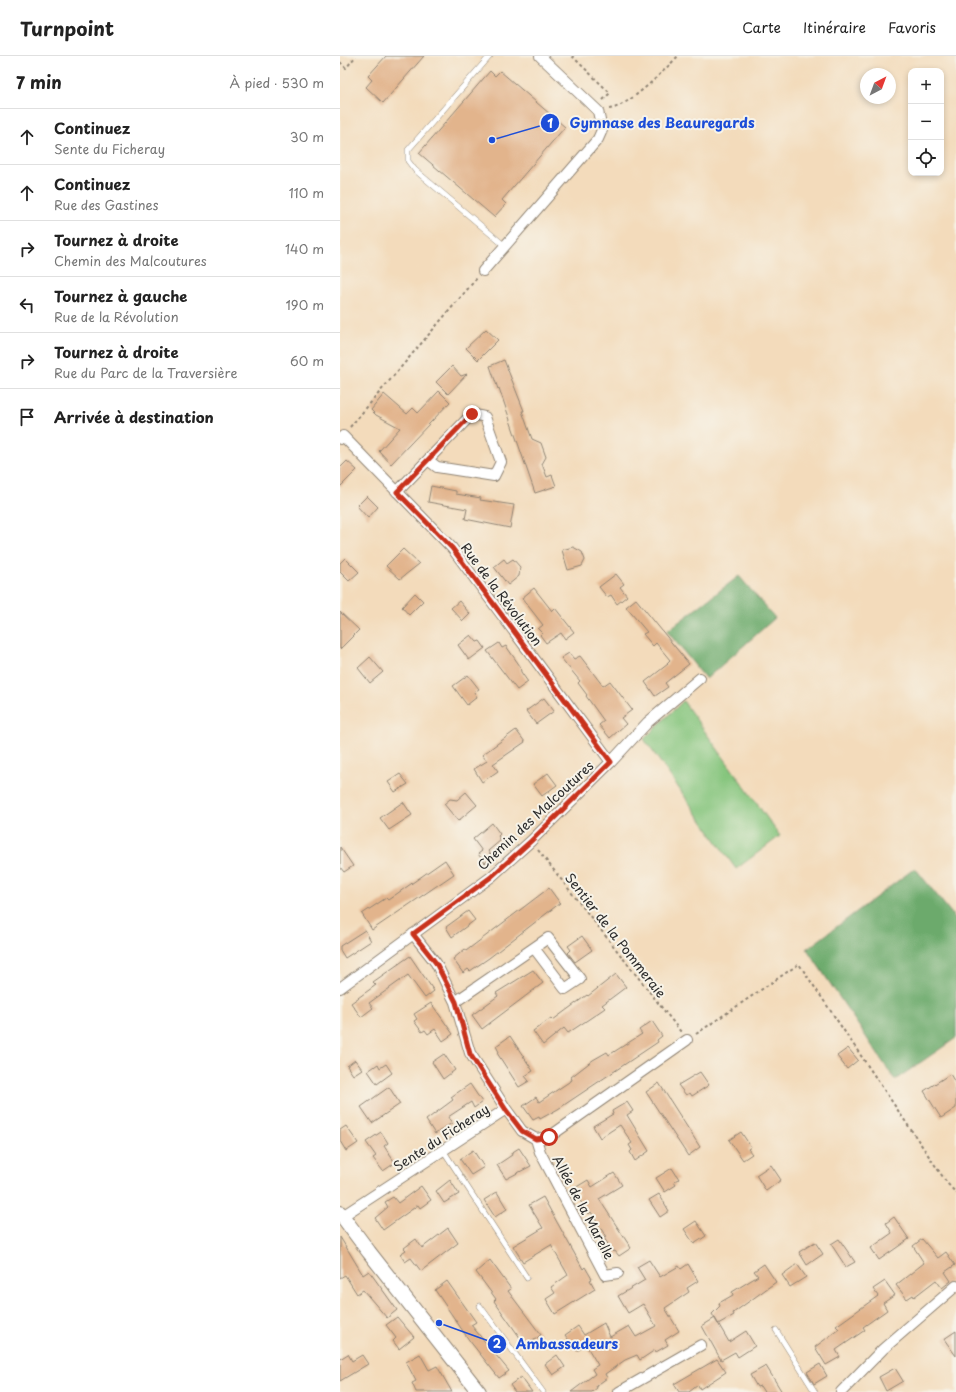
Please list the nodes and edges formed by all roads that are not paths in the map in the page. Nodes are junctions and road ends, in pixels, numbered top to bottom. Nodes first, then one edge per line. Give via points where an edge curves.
1 (490, 56) edge
2 (540, 56) edge
3 (504, 246) junction
4 (483, 271) road end
5 (341, 438) edge
6 (428, 460) junction
7 (397, 492) junction
8 (700, 678) dead end
9 (611, 762) junction
10 (413, 934) junction
11 (534, 948) junction
12 (340, 988) edge
13 (456, 1002) junction
14 (687, 1040) road end
15 (506, 1110) junction
16 (536, 1139) junction
17 (443, 1150) junction
18 (341, 1215) edge
19 (618, 1273) dead end
20 (527, 1278) dead end
21 (956, 1286) edge
22 (480, 1306) dead end
23 (776, 1330) dead end
24 (701, 1345) dead end
25 (480, 1392) edge
26 (543, 1392) edge
27 (619, 1392) edge
28 (815, 1392) edge
29 (841, 1392) edge

1 - 3 lane via 408,150 408,161 415,170
2 - 3 street via 596,110 602,130 598,139
3 - 4 street
5 - 7 street, Rue de la Révolution
6 - 6 street via 472,414 485,417 501,462 494,476 437,467
6 - 7 street
7 - 9 street, Rue de la Révolution via 452,548
8 - 9 street, Chemin des Malcoutures via 648,722
9 - 10 street, Chemin des Malcoutures via 491,877
10 - 12 street, Chemin des Malcoutures
10 - 13 street via 436,963
11 - 11 street via 548,938 580,979 565,989
11 - 13 street
13 - 15 street via 470,1054
14 - 16 street via 549,1137
15 - 16 street, Sente du Ficheray via 522,1131
15 - 17 street, Sente du Ficheray
16 - 19 street, Allée de la Marelle via 540,1152 606,1275
17 - 18 street, Sente du Ficheray
17 - 20 lane
18 - 25 main road
21 - 29 street via 883,1349
22 - 26 lane
23 - 28 lane
24 - 27 street

